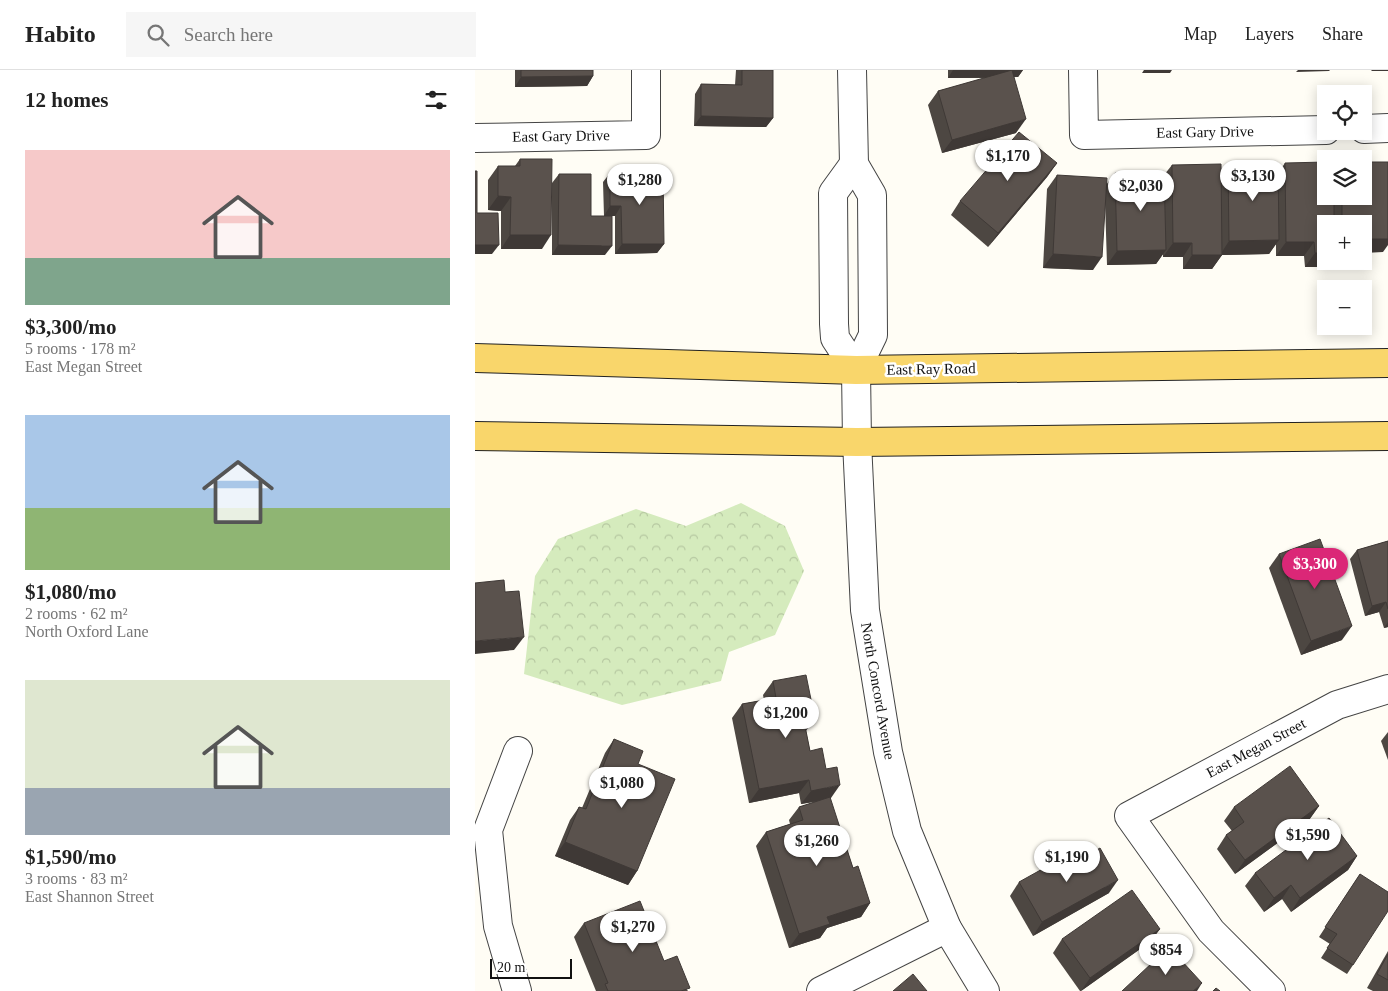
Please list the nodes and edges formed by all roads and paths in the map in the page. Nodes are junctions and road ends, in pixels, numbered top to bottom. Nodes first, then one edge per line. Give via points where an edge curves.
1 (646, 70) edge
2 (852, 70) edge
3 (1083, 70) edge
4 (1388, 128) edge
5 (1372, 129) edge
6 (1317, 130) edge
7 (475, 138) edge
8 (854, 164) junction
9 (475, 358) edge
10 (1388, 363) edge
11 (856, 370) junction
12 (475, 436) edge
13 (1388, 436) edge
14 (857, 442) junction
15 (1388, 689) edge
16 (518, 751) dead end
17 (947, 928) junction
18 (517, 991) edge
19 (821, 991) edge
20 (985, 991) edge
21 (1271, 991) edge

1 - 7 street, East Gary Drive via 646,135
2 - 8 street, North Concord Avenue
3 - 6 street, East Gary Drive via 1084,135
4 - 5 street
8 - 11 street, North Concord Avenue via 872,195 873,334
8 - 11 street via 833,193 833,306 835,338
9 - 11 main road, East Ray Road
10 - 11 main road, East Ray Road
11 - 14 street, North Concord Avenue
12 - 14 main road
13 - 14 main road
14 - 17 street, North Concord Avenue via 865,610 888,752 907,830
15 - 21 street, East Megan Street via 1337,705 1129,816 1211,931
16 - 18 street via 488,830 498,926
17 - 19 street
17 - 20 street, North Concord Avenue

